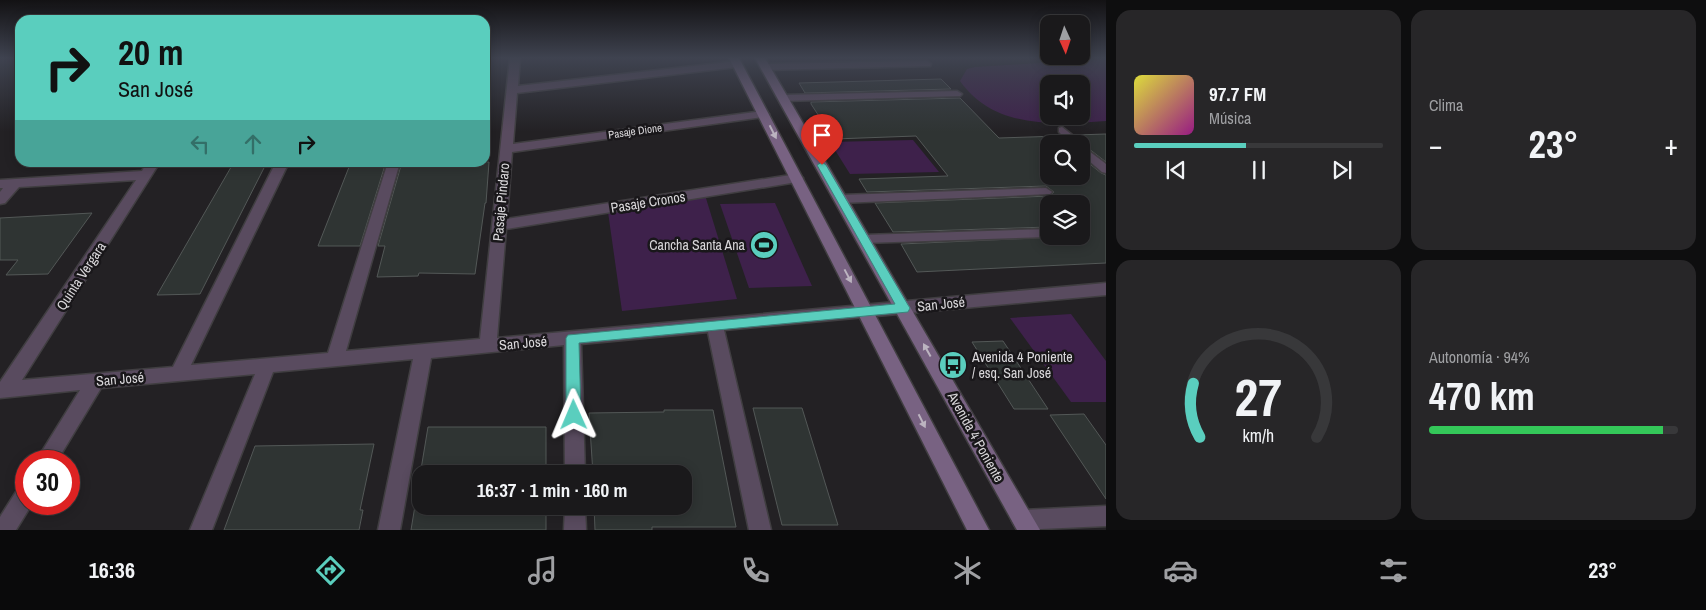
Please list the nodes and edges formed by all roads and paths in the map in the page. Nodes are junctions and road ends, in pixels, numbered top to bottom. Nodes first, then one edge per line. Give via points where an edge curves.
1 (513, 83) edge
2 (568, 83) edge
3 (747, 83) edge
4 (774, 83) edge
5 (512, 90) junction
6 (957, 94) dead end
7 (783, 98) junction
8 (763, 114) junction
9 (1062, 130) dead end
10 (1067, 135) edge
11 (506, 149) junction
12 (1090, 156) edge
13 (281, 167) edge
14 (393, 167) edge
15 (150, 169) edge
16 (1106, 170) edge
17 (797, 178) junction
18 (15, 183) junction
19 (0, 184) edge
20 (1046, 192) dead end
21 (841, 198) junction
22 (0, 200) edge
23 (499, 225) junction
24 (1040, 233) edge
25 (864, 239) junction
26 (1106, 289) edge
27 (904, 308) junction
28 (866, 312) junction
29 (715, 325) junction
30 (572, 338) junction
31 (488, 346) junction
32 (423, 352) junction
33 (335, 360) junction
34 (267, 366) junction
35 (178, 374) junction
36 (96, 381) junction
37 (4, 390) edge
38 (53, 450) edge
39 (574, 465) edge
40 (15, 512) edge
41 (575, 515) edge
42 (1106, 516) edge
43 (1026, 525) edge
44 (4, 530) edge
45 (201, 530) edge
46 (389, 530) edge
47 (575, 530) edge
48 (760, 530) edge
49 (978, 530) edge

1 - 5 street, Pasaje Pindaro
2 - 5 street
3 - 8 street
4 - 7 street, Avenida 4 Poniente
5 - 11 street, Pasaje Pindaro
6 - 7 lane
7 - 21 street, Avenida 4 Poniente
8 - 11 street, Pasaje Dione
8 -> 17 street
9 - 10 lane
11 - 23 street, Pasaje Pindaro
12 - 16 lane
13 - 35 street
14 - 33 street
15 - 18 street
15 - 37 street, Quinta Vergara
17 - 23 street, Pasaje Cronos
17 -> 28 street
18 - 19 street
18 - 22 street
20 - 21 lane
21 - 25 street, Avenida 4 Poniente
23 - 31 street, Pasaje Pindaro
24 - 25 lane
25 - 27 street, Avenida 4 Poniente
26 - 27 street, San José
27 - 28 street, San José
43 -> 27 street, Avenida 4 Poniente
28 - 29 street, San José
28 -> 49 street
29 - 30 street, San José
29 - 48 street
30 - 31 street, San José
30 - 39 street
31 - 32 street, San José
32 - 33 street, San José
32 - 46 street
33 - 34 street, San José
34 - 35 street, San José
34 - 45 street
35 - 36 street, San José
36 - 37 street, San José
36 - 38 street
40 - 44 street
41 - 47 street
42 - 43 street

